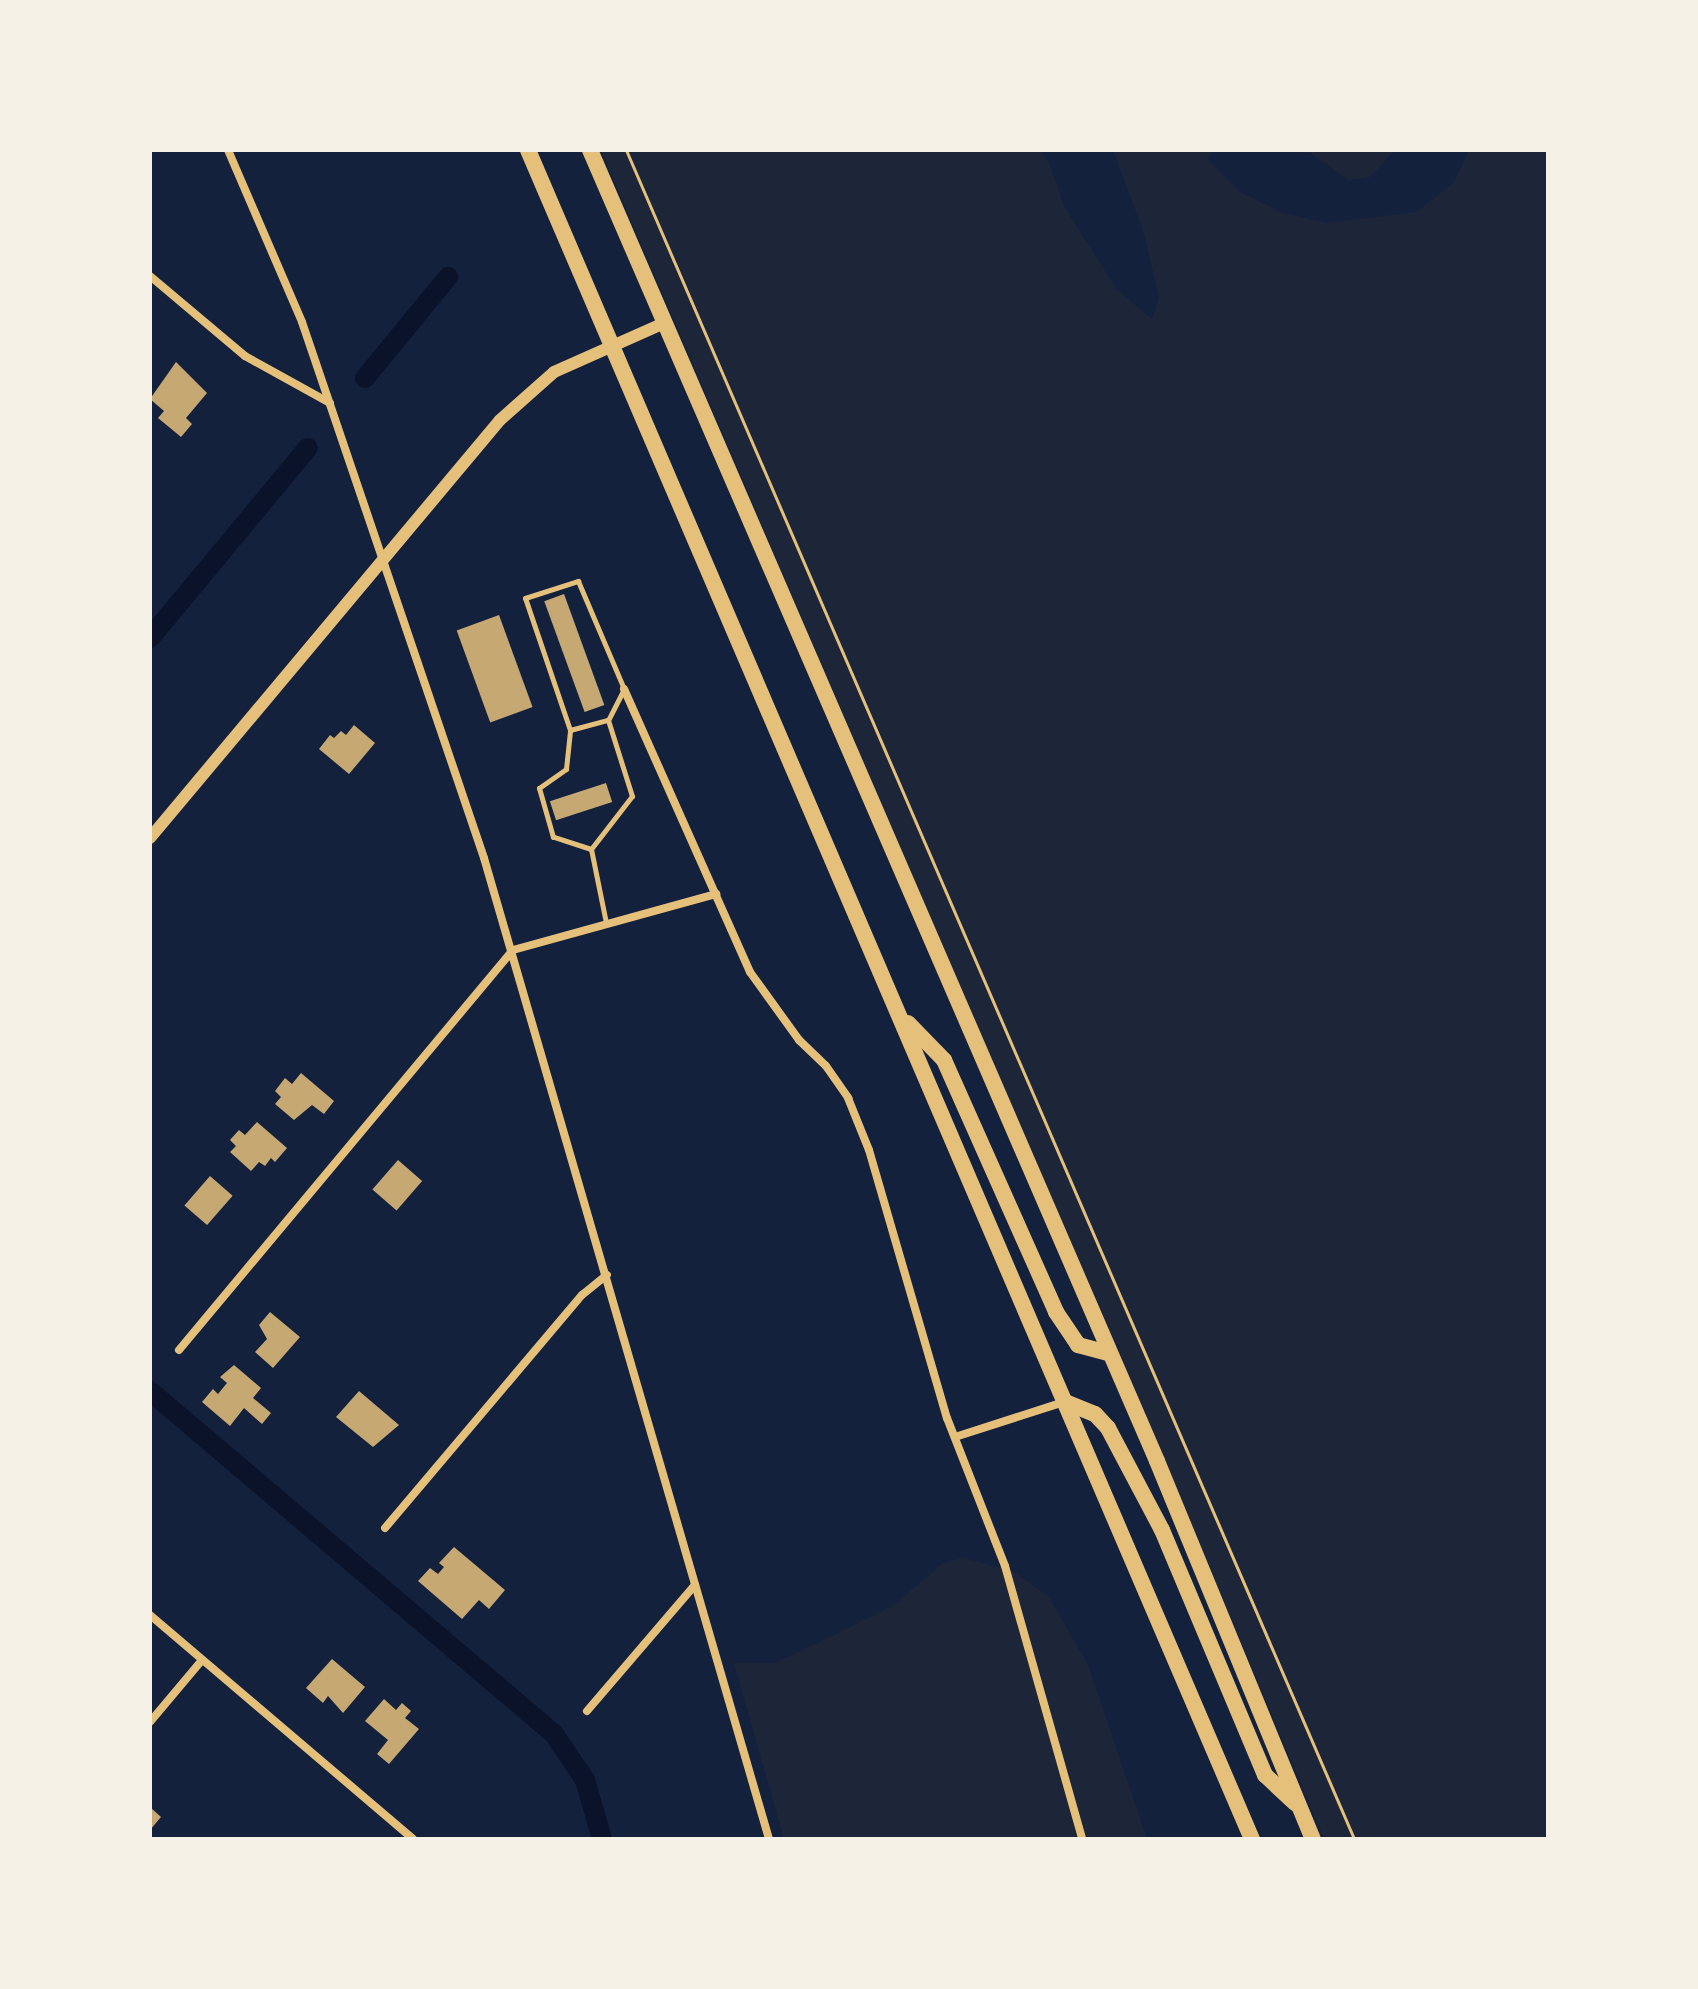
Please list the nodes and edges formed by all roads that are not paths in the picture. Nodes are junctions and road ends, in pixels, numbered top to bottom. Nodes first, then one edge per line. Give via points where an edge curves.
1 (228, 150) edge
2 (528, 150) edge
3 (590, 150) edge
4 (150, 276) edge
5 (664, 323) junction
6 (612, 346) junction
7 (330, 403) junction
8 (384, 559) junction
9 (624, 689) junction
10 (608, 720) junction
11 (570, 730) junction
12 (150, 838) edge
13 (591, 849) junction
14 (716, 894) junction
15 (607, 924) junction
16 (513, 950) junction
17 (901, 1016) junction
18 (607, 1275) junction
19 (179, 1350) dead end
20 (1108, 1353) junction
21 (1065, 1402) junction
22 (955, 1437) junction
23 (385, 1528) dead end
24 (695, 1585) junction
25 (150, 1615) edge
26 (202, 1660) junction
27 (587, 1711) dead end
28 (150, 1722) edge
29 (1300, 1808) junction
30 (409, 1838) edge
31 (769, 1839) edge
32 (1082, 1839) edge
33 (1252, 1839) edge
34 (1313, 1839) edge

1 - 7 street via 302,322
2 - 6 highway
3 - 5 highway
4 - 7 street via 245,356
5 - 6 street
5 - 20 highway
6 - 8 street via 554,372 518,402
6 - 17 highway
7 - 8 street
8 - 12 street
8 - 16 street
9 - 10 lane
9 - 11 lane via 578,581 525,598
9 - 14 street
10 - 11 lane
10 - 13 lane via 632,796
11 - 13 lane via 566,769 539,788 553,837
13 - 15 lane
14 - 15 street
14 - 22 street via 750,972 848,1098 869,1150
15 - 16 street
16 - 18 street
16 - 19 street
17 - 20 highway via 944,1060 1056,1312 1078,1345
17 - 21 highway
18 - 23 street via 582,1295
18 - 24 street
20 - 29 highway
21 - 22 street
21 - 29 highway via 1095,1414 1108,1428 1162,1530 1265,1775
21 - 33 highway
22 - 32 street via 1005,1566
24 - 27 street
24 - 31 street
25 - 26 street
26 - 28 street
26 - 30 street
29 - 34 highway

